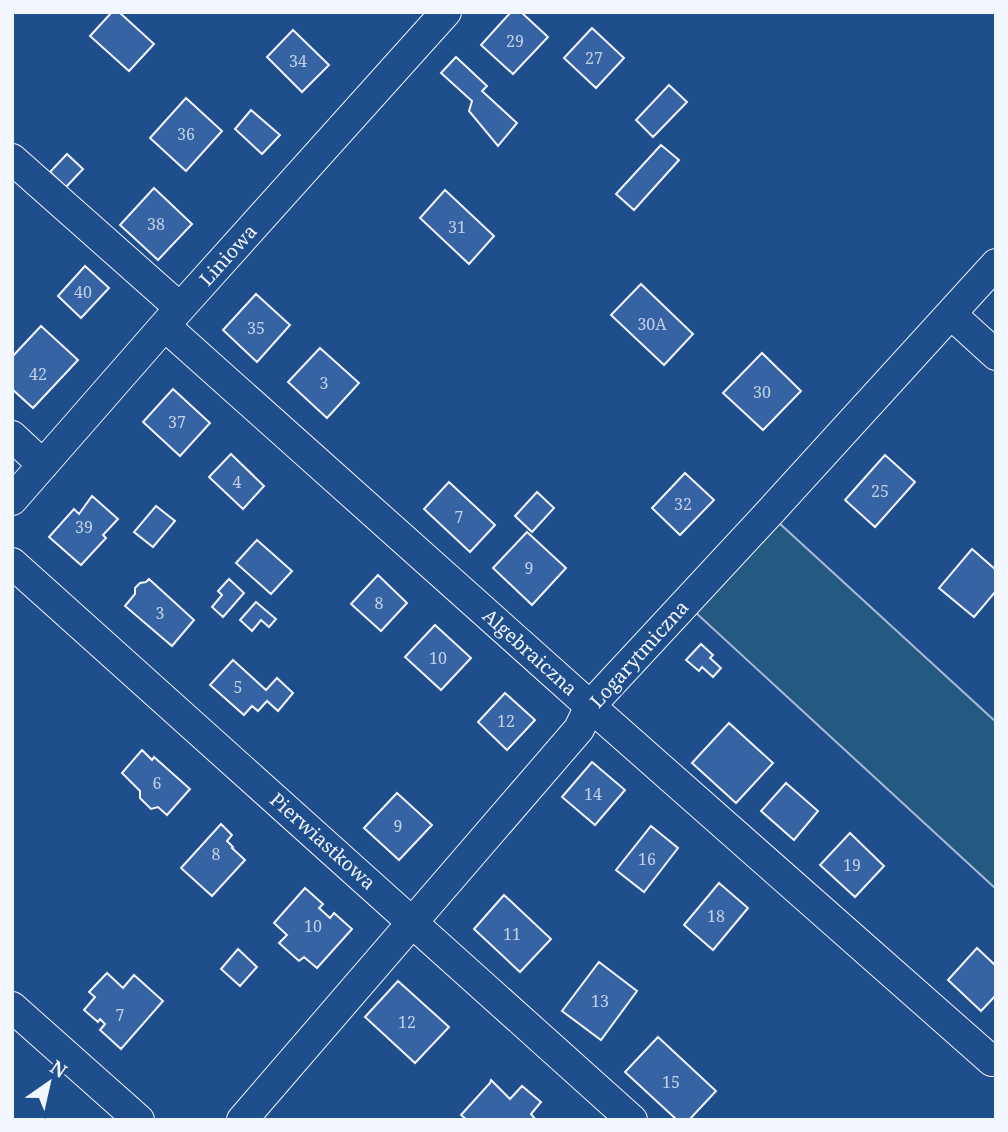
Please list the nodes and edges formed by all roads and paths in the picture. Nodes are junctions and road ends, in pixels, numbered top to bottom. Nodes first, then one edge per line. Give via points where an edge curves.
1 (446, 12) edge
2 (12, 159) edge
3 (996, 264) edge
4 (950, 314) junction
5 (173, 317) junction
6 (996, 355) edge
7 (12, 436) edge
8 (43, 465) junction
9 (12, 500) edge
10 (12, 564) edge
11 (590, 706) junction
12 (414, 922) junction
13 (12, 1007) edge
14 (992, 1061) dead end
15 (138, 1120) edge
16 (242, 1120) edge
17 (632, 1120) edge

1 - 5 street, Liniowa
2 - 5 street, Algebraiczna
3 - 4 street, Logarytmiczna
4 - 6 street
4 - 11 street, Logarytmiczna
5 - 8 street, Liniowa
5 - 11 street, Algebraiczna
7 - 8 street
8 - 9 street, Liniowa
10 - 12 street, Pierwiastkowa
11 - 12 street, Logarytmiczna via 579,729
11 - 14 street, Algebraiczna
12 - 16 street, Logarytmiczna
12 - 17 street, Pierwiastkowa
13 - 15 street

